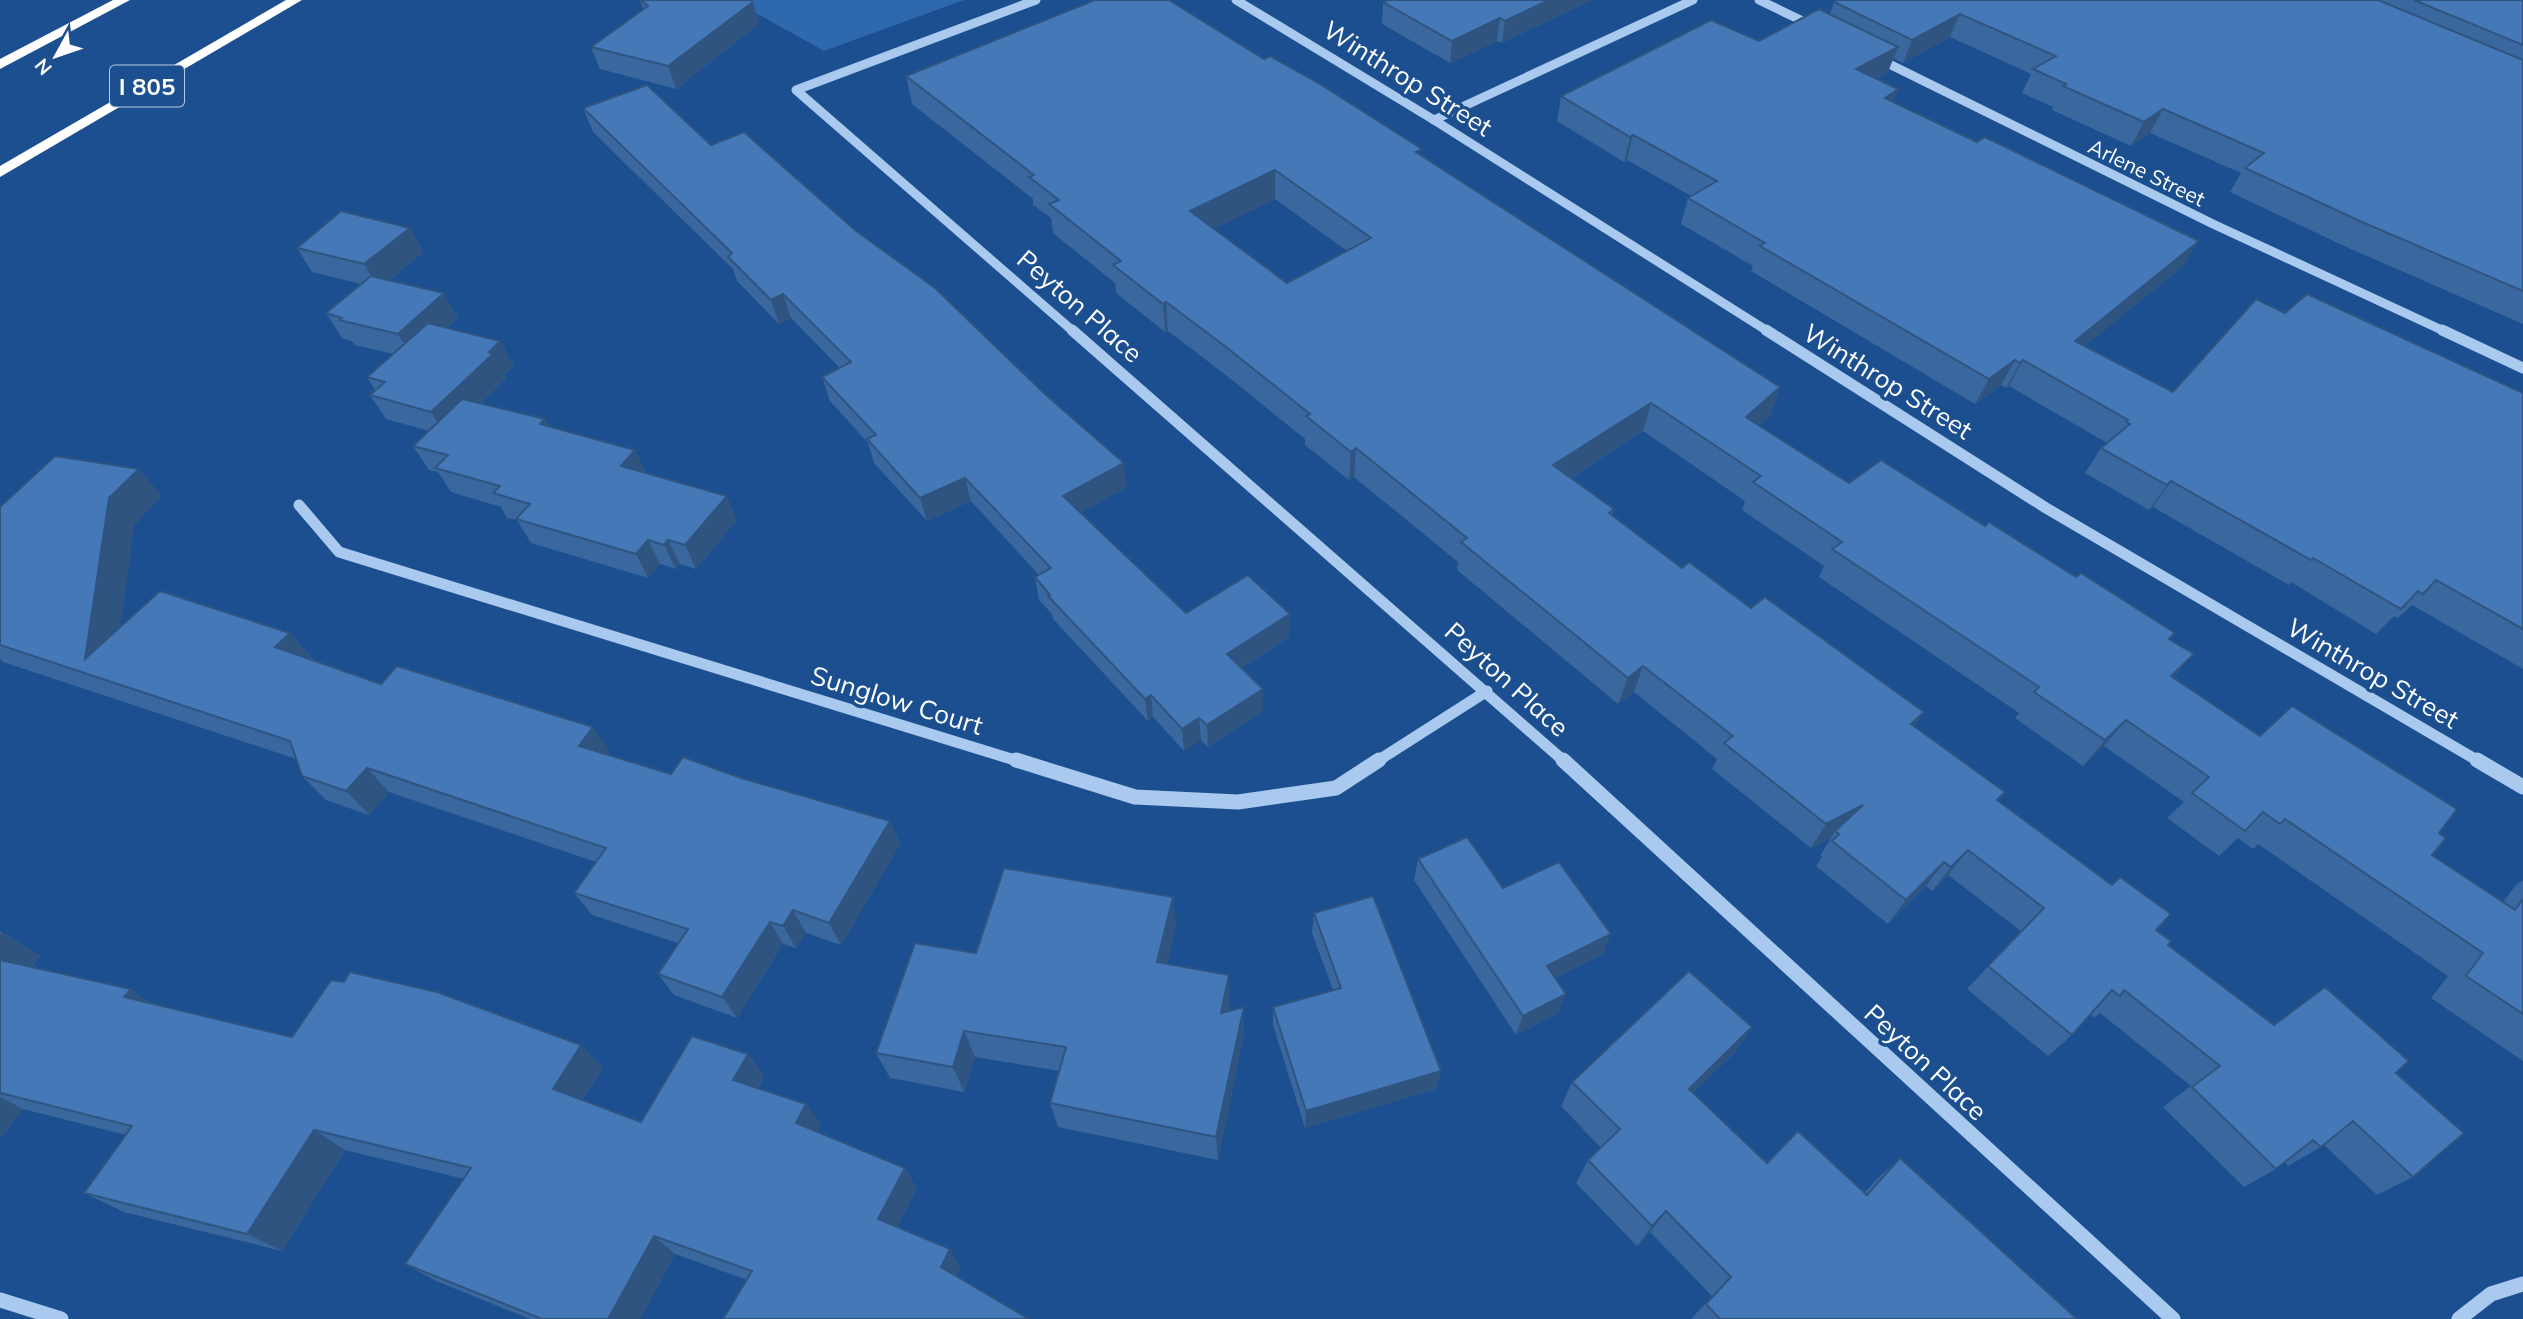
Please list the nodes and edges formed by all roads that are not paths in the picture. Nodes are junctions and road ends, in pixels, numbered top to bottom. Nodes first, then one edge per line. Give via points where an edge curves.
1 (123, 0) edge
2 (295, 0) edge
3 (1036, 0) edge
4 (1236, 0) edge
5 (1693, 0) edge
6 (1759, 0) edge
7 (1821, 30) edge
8 (1870, 54) edge
9 (0, 65) edge
10 (1434, 120) junction
11 (0, 172) edge
12 (2523, 368) edge
13 (299, 505) dead end
14 (1487, 691) junction
15 (2523, 788) edge
16 (2523, 1284) edge
17 (0, 1300) edge
18 (61, 1319) edge
19 (2173, 1319) edge
20 (2459, 1319) edge

1 - 9 highway
2 - 11 highway, I 805
3 - 14 street, Peyton Place via 796,90
4 - 10 street, Winthrop Street
5 - 10 street
6 - 7 street
8 - 12 street, Arlene Street via 2213,224
10 - 15 street, Winthrop Street via 2046,508
13 - 14 street, Sunglow Court via 339,552 1135,797 1238,802 1336,788
14 - 19 street, Peyton Place
16 - 20 street via 2491,1294
17 - 18 street

